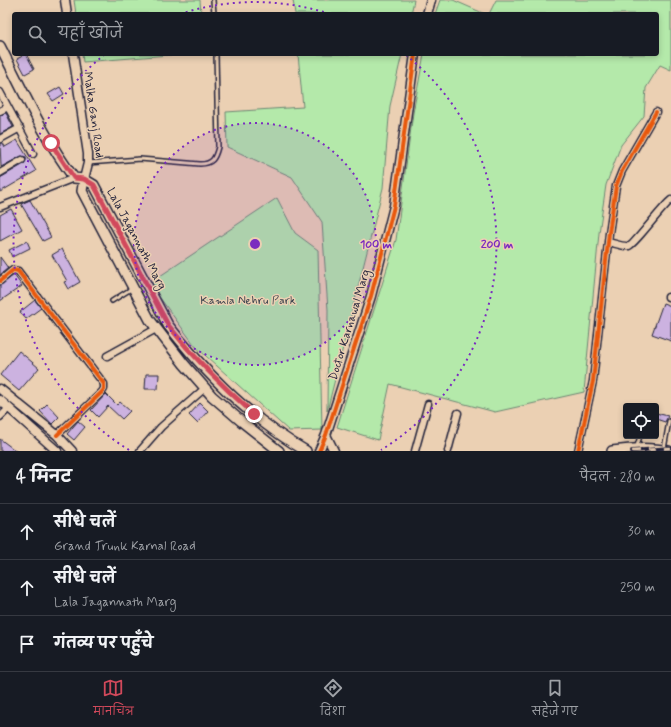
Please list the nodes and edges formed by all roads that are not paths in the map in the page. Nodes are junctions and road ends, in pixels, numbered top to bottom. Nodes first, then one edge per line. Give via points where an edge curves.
1 (65, 0) edge
2 (213, 0) edge
3 (431, 0) edge
4 (67, 12) edge
5 (214, 12) edge
6 (428, 12) edge
7 (0, 46) edge
8 (73, 56) edge
9 (216, 56) edge
10 (415, 56) edge
11 (0, 92) edge
12 (8, 107) junction
13 (0, 111) edge
14 (656, 112) dead end
15 (20, 128) junction
16 (0, 139) edge
17 (33, 154) dead end
18 (22, 160) dead end
19 (88, 163) junction
20 (0, 173) edge
21 (74, 178) junction
22 (84, 179) junction
23 (671, 200) edge
24 (0, 208) edge
25 (608, 242) junction
26 (0, 281) edge
27 (133, 288) junction
28 (112, 301) dead end
29 (156, 329) junction
30 (172, 330) junction
31 (162, 338) junction
32 (107, 356) dead end
33 (205, 388) junction
34 (0, 390) edge
35 (0, 400) edge
36 (428, 404) dead end
37 (9, 408) junction
38 (458, 413) dead end
39 (0, 418) edge
40 (669, 421) dead end
41 (57, 435) junction
42 (326, 435) junction
43 (639, 439) edge
44 (637, 448) junction
45 (56, 451) edge
46 (72, 451) edge
47 (140, 451) edge
48 (279, 451) edge
49 (306, 451) edge
50 (319, 451) edge
51 (334, 451) edge
52 (415, 451) edge
53 (448, 451) edge
54 (578, 451) edge
55 (612, 451) edge
56 (667, 451) edge

1 - 4 street
2 - 5 lane
3 - 6 street
7 - 21 main road via 51,143
8 - 19 street, Malka Ganj Road
9 - 19 lane via 218,147 212,161 200,164 140,159
10 - 42 street, Doctor Karnawal Marg via 394,206 371,296
11 - 12 street
12 - 13 street
12 - 15 street
14 - 25 street via 616,186
15 - 16 street
15 - 17 street
18 - 20 street
19 - 22 street, Malka Ganj Road
21 - 22 main road
21 - 24 street
22 - 27 main road, Lala Jagannath Marg via 82,191
22 - 30 main road, Lala Jagannath Marg via 94,185
23 - 25 street via 632,245
25 - 54 street via 593,381
26 - 41 street via 13,270 18,271 104,384 102,392
27 - 28 lane
27 - 29 main road, Lala Jagannath Marg
29 - 31 main road, Lala Jagannath Marg
29 - 32 street
30 - 31 main road
30 - 49 main road, Lala Jagannath Marg via 224,388 270,427
31 - 33 main road, Lala Jagannath Marg
33 - 47 street via 161,427
33 - 48 main road, Lala Jagannath Marg
34 - 41 street
35 - 37 street
36 - 52 street
37 - 39 street
37 - 45 street
38 - 53 street
40 - 56 lane
41 - 46 street
42 - 50 street, Doctor Karnawal Marg
42 - 51 street
43 - 44 lane
44 - 55 main road
44 - 56 main road

